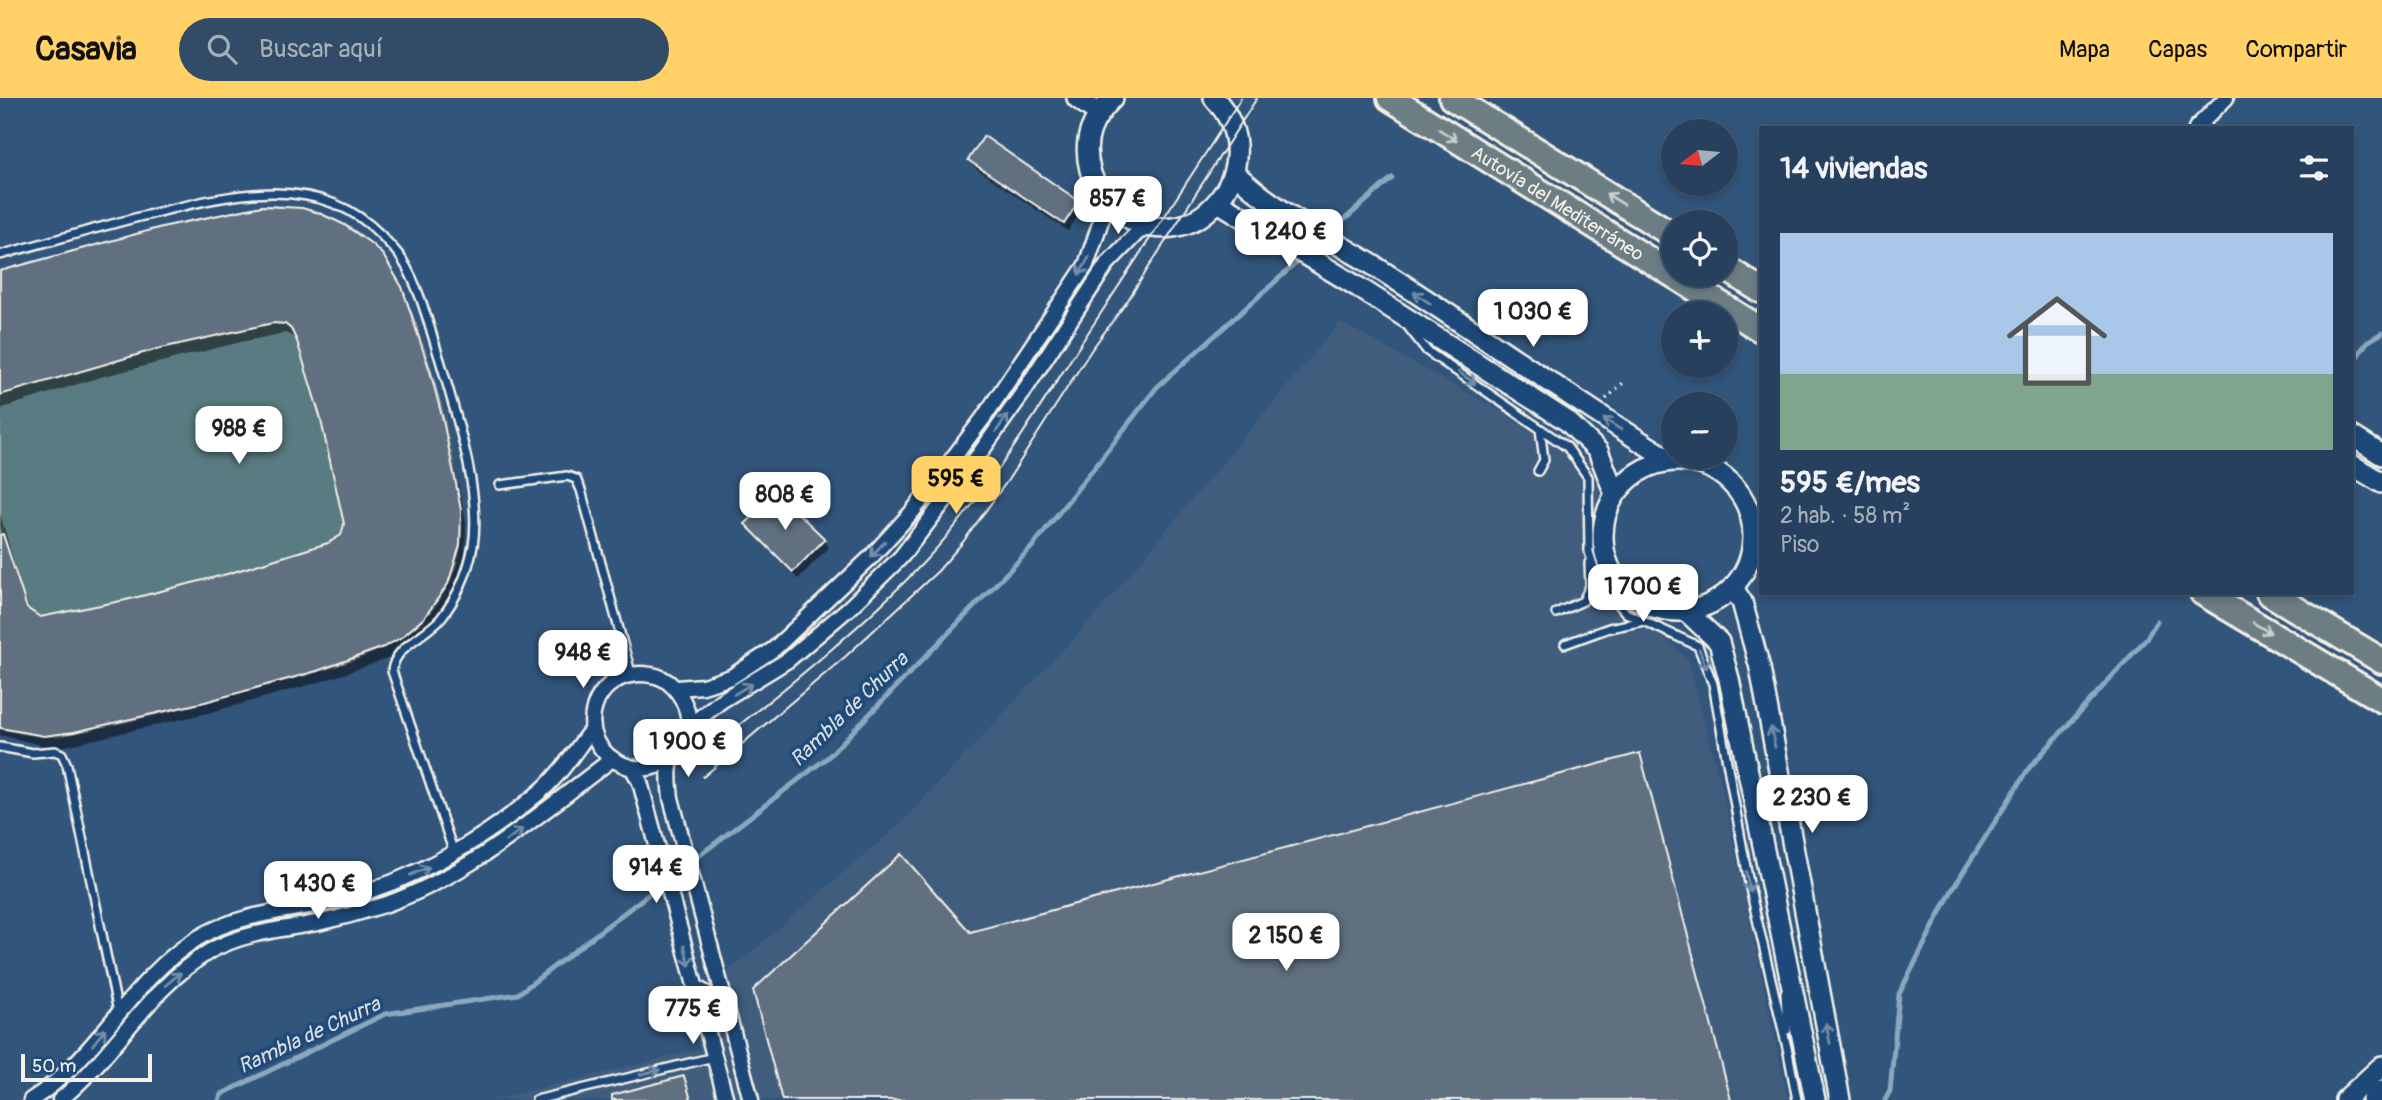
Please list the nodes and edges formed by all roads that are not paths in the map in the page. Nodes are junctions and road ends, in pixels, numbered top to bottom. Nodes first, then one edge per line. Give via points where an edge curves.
1 (1077, 98) edge
2 (1113, 98) edge
3 (1214, 98) edge
4 (1390, 98) edge
5 (1452, 98) edge
6 (2226, 98) edge
7 (1098, 113) junction
8 (2198, 126) edge
9 (1235, 173) junction
10 (1218, 202) junction
11 (1107, 203) junction
12 (1153, 226) junction
13 (1661, 228) edge
14 (0, 255) edge
15 (1738, 275) edge
16 (1759, 288) edge
17 (1400, 316) junction
18 (1759, 328) edge
19 (1540, 429) junction
20 (2354, 437) edge
21 (1661, 454) edge
22 (2382, 454) edge
23 (1661, 462) edge
24 (2354, 466) edge
25 (1710, 469) edge
26 (1538, 471) dead end
27 (2382, 483) edge
28 (500, 485) dead end
29 (1739, 490) junction
30 (1759, 490) edge
31 (1615, 494) junction
32 (1757, 547) edge
33 (1589, 552) junction
34 (1733, 588) junction
35 (2206, 595) edge
36 (2272, 595) edge
37 (1686, 611) junction
38 (1556, 613) dead end
39 (1645, 621) junction
40 (1565, 644) dead end
41 (2382, 661) edge
42 (631, 673) junction
43 (676, 688) junction
44 (2382, 700) edge
45 (687, 728) junction
46 (592, 729) junction
47 (0, 747) edge
48 (674, 755) junction
49 (611, 760) junction
50 (633, 769) junction
51 (454, 853) junction
52 (1781, 936) junction
53 (695, 983) junction
54 (724, 1000) junction
55 (118, 1012) junction
56 (1788, 1052) junction
57 (714, 1057) junction
58 (2382, 1066) edge
59 (2382, 1091) edge
60 (1800, 1099) edge
61 (31, 1100) edge
62 (60, 1100) edge
63 (536, 1100) edge
64 (726, 1100) edge
65 (751, 1100) edge
66 (1840, 1100) edge
67 (2345, 1100) edge
68 (2372, 1100) edge

1 - 7 street
2 - 7 street
3 - 9 street via 1234,128
4 -> 18 highway, Autovía del Mediterráneo
13 -> 5 highway, Autovía del Mediterráneo
6 - 8 street
7 - 11 street via 1089,135 1088,159 1094,182
9 - 10 street
21 -> 9 street via 1256,193
10 - 12 street via 1188,222
10 - 17 street
11 - 12 street via 1128,218
11 -> 43 street via 1086,265 984,417 913,511 774,649 731,677
45 -> 12 street via 788,660 901,556 964,477 1107,264 1138,232
14 - 51 lane via 217,197 270,193 312,196 348,209 402,258 425,311 448,387 466,458 475,520 467,569 454,598 439,620 401,651 392,671
15 - 16 highway
17 -> 19 lane via 1427,351
17 - 31 street via 1567,421 1598,451
19 - 26 lane via 1544,460
19 - 33 lane via 1567,447 1588,477
20 - 22 street
23 - 31 street via 1629,478
24 - 27 street
25 - 29 street
28 - 42 lane via 567,476 576,479
29 - 30 street
29 - 32 street via 1752,518
31 - 37 street via 1605,516 1603,541 1608,564 1621,585 1640,601 1662,610
32 - 34 street
33 - 38 lane via 1590,586 1583,601
33 - 39 lane via 1598,580 1626,613
34 - 37 street via 1712,604
66 -> 34 street via 1760,668 1742,602
35 -> 44 highway
36 - 41 highway
37 - 52 street via 1719,642
39 - 40 lane
39 -> 56 lane via 1698,646 1713,684 1750,889
42 - 43 street via 654,675
42 - 46 street via 609,684 595,702
43 - 45 street via 687,711
45 - 48 street
46 - 49 street
46 - 51 street via 543,789
47 - 55 lane via 55,751 67,765
48 - 50 street via 655,767
48 - 54 street via 671,798
49 - 50 street
62 -> 49 street via 170,980 209,952 228,942 350,916 411,894 480,859
50 -> 53 street
55 -> 51 street via 172,956 216,929 365,893
52 - 56 lane
52 - 60 street
53 - 54 lane
53 - 57 street
54 - 65 street
61 -> 55 street via 62,1078
56 - 60 lane
63 -> 57 lane
57 - 64 street
58 - 67 street
59 - 68 street

